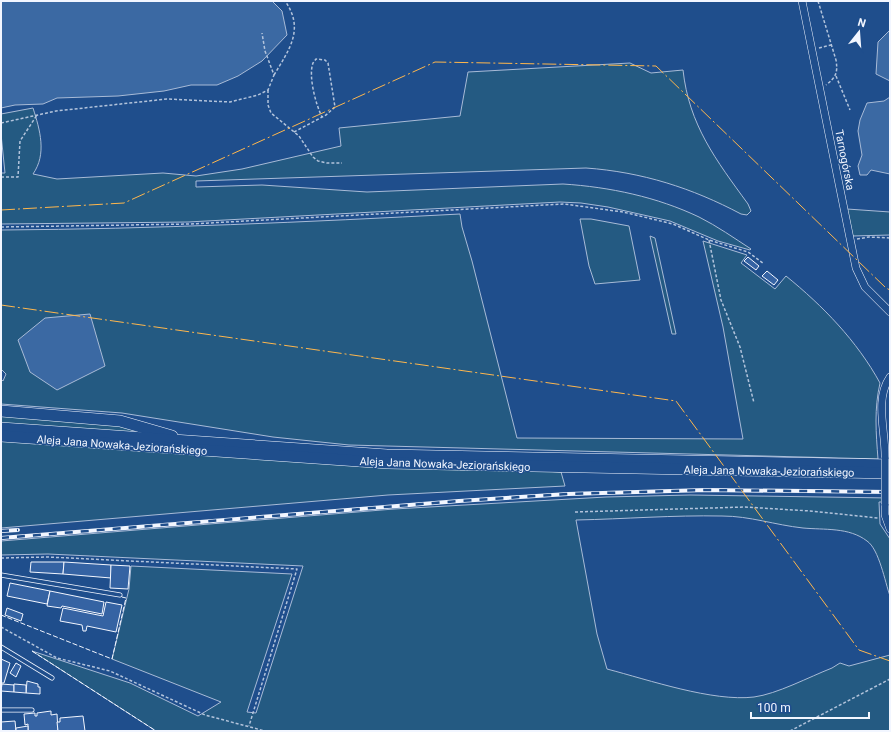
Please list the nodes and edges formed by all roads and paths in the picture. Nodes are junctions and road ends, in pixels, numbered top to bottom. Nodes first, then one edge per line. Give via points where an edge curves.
1 (285, 1) edge
2 (802, 1) edge
3 (818, 1) edge
4 (262, 33) dead end
5 (831, 45) junction
6 (811, 50) junction
7 (274, 75) junction
8 (836, 76) junction
9 (268, 90) junction
10 (820, 90) junction
11 (850, 110) dead end
12 (37, 115) junction
13 (322, 118) junction
14 (1, 123) edge
15 (294, 132) junction
16 (342, 162) dead end
17 (1, 177) edge
18 (1, 226) edge
19 (890, 238) edge
20 (709, 240) junction
21 (850, 240) junction
22 (764, 264) dead end
23 (890, 312) edge
24 (890, 377) edge
25 (754, 404) dead end
26 (1, 411) edge
27 (1, 428) edge
28 (1, 436) edge
29 (192, 442) junction
30 (888, 462) edge
31 (890, 474) edge
32 (575, 512) dead end
33 (886, 519) junction
34 (890, 529) edge
35 (1, 558) edge
36 (1, 575) edge
37 (120, 595) dead end
38 (1, 627) edge
39 (1, 647) edge
40 (52, 678) dead end
41 (890, 679) edge
42 (1, 710) edge
43 (32, 710) dead end
44 (249, 726) junction
45 (265, 731) edge
46 (790, 731) edge

1 - 7 path via 294,21 294,39
2 - 6 street, Tarnogórska
3 - 5 path
4 - 7 path
5 - 6 path
5 - 8 path via 836,60
6 - 10 street, Tarnogórska
7 - 9 path
8 - 10 path
8 - 11 path
9 - 12 path via 230,102 167,99
9 - 15 path via 268,105 271,112
10 - 21 street, Tarnogórska
12 - 14 path
12 - 17 path via 20,141 18,177
13 - 13 path via 335,107 328,63 319,59 313,62 311,73 316,103
13 - 15 path
15 - 16 path via 318,161
18 - 20 path via 190,224 564,204 623,212 673,224
19 - 21 path via 869,237
20 - 22 path via 748,252
20 - 25 path via 721,300 740,347
21 - 23 street, Tarnogórska via 860,279 872,296
24 - 30 street via 884,386 881,399
26 - 29 main road via 120,420
27 - 29 main road, Aleja Jana Nowaka-Jeziorańskiego
28 - 31 main road, Aleja Jana Nowaka-Jeziorańskiego via 388,463
29 - 30 main road, Aleja Jana Nowaka-Jeziorańskiego via 387,455
30 - 33 street, bridge via 884,504
32 - 33 path via 751,508 810,510
33 - 34 street
35 - 44 path via 48,557 297,569
36 - 37 lane
38 - 44 path via 57,658 110,671 205,716
39 - 40 lane
41 - 46 path
42 - 43 lane
44 - 45 path

